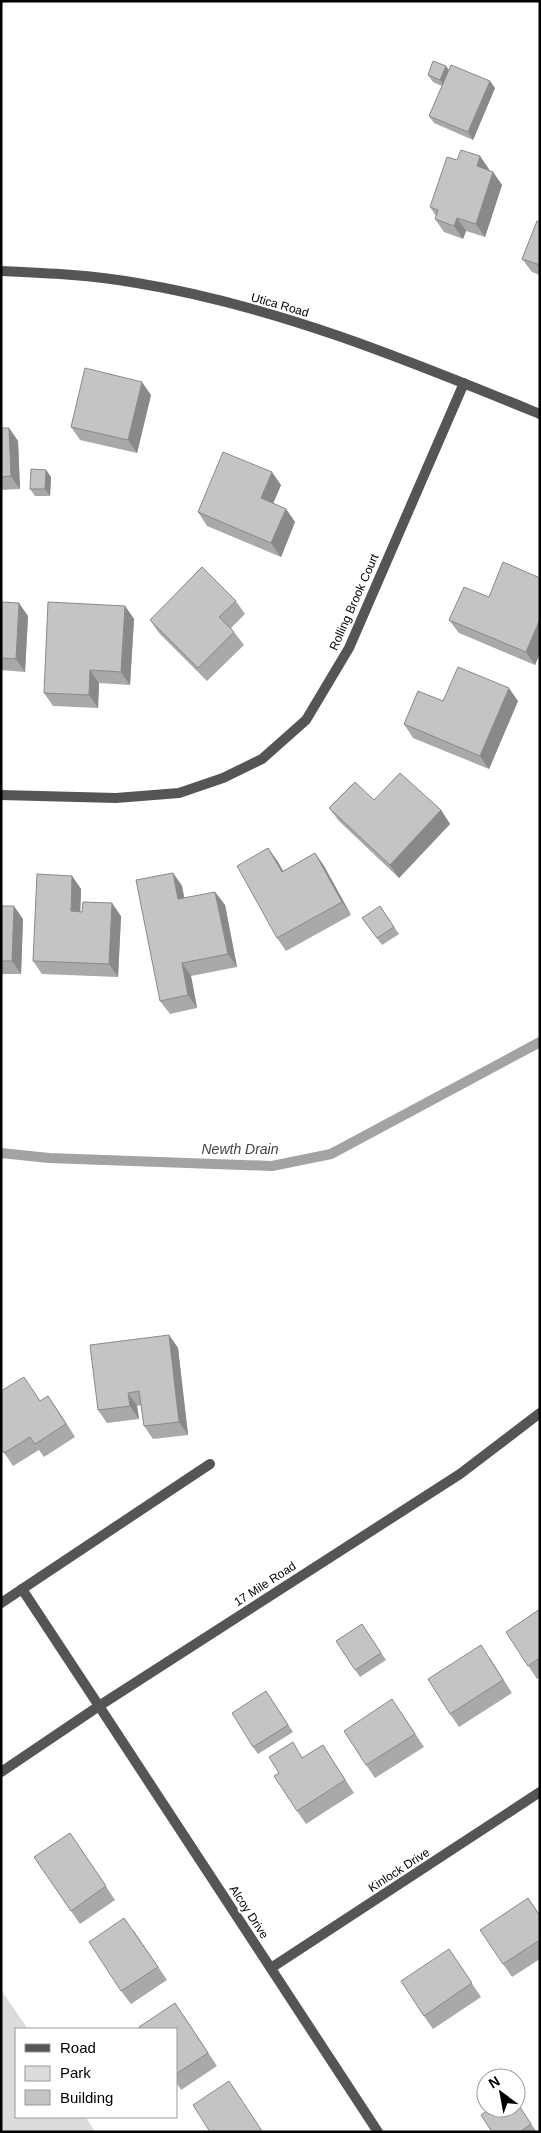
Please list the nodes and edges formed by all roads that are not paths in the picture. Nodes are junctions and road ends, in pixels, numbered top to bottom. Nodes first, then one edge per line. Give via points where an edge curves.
1 (1, 271) edge
2 (464, 383) junction
3 (540, 414) edge
4 (1, 795) edge
5 (540, 1413) edge
6 (210, 1464) dead end
7 (22, 1589) junction
8 (1, 1603) edge
9 (99, 1706) junction
10 (1, 1772) edge
11 (540, 1792) edge
12 (271, 1968) junction
13 (378, 2132) edge

1 - 2 street, Utica Road via 82,276 185,293 339,335
2 - 3 street, Utica Road
2 - 4 street, Rolling Brook Court via 349,648 306,720 262,759 179,794 116,798
5 - 9 street, 17 Mile Road via 460,1474
6 - 7 street
7 - 8 street
7 - 9 street, Alcoy Drive
9 - 10 street, 17 Mile Road
9 - 12 street, Alcoy Drive
11 - 12 street, Kinlock Drive
12 - 13 street, Alcoy Drive

